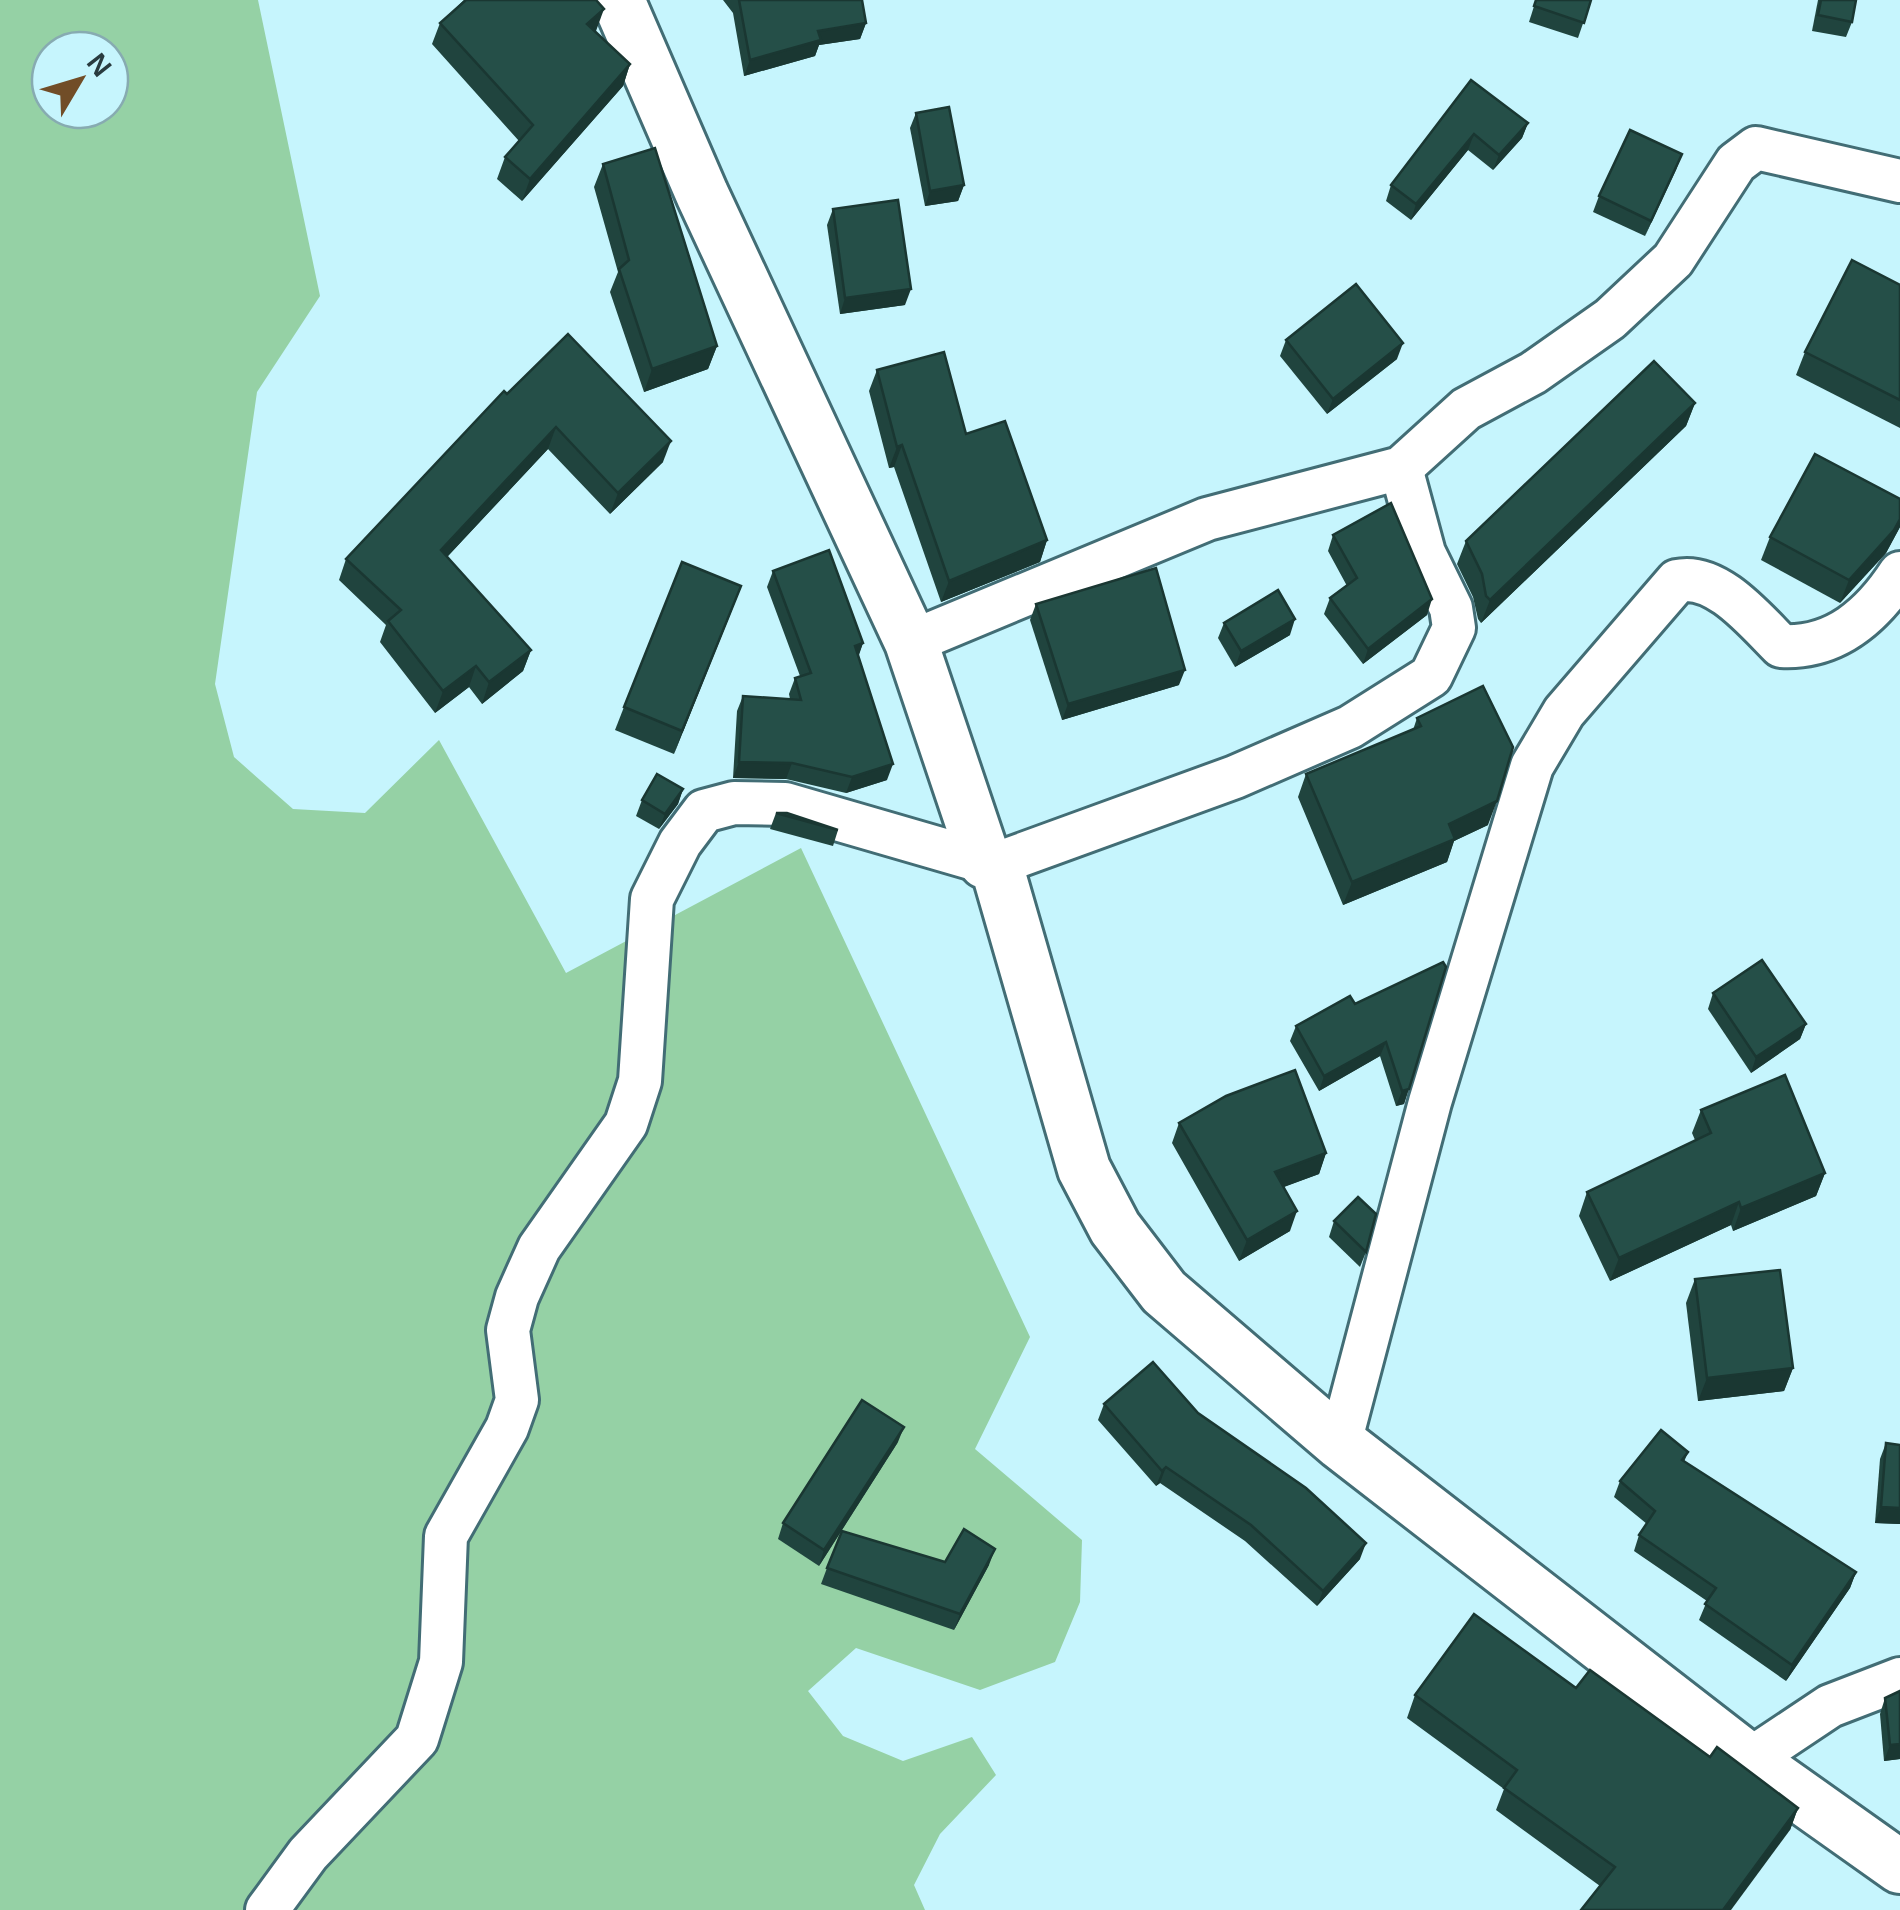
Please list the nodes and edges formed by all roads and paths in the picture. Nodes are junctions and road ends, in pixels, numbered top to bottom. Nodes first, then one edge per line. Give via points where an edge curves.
1 (618, 0) edge
2 (1900, 181) edge
3 (1401, 468) junction
4 (1900, 573) edge
5 (911, 642) junction
6 (991, 863) junction
7 (1340, 1443) junction
8 (1900, 1680) edge
9 (1750, 1760) junction
10 (1900, 1867) edge
11 (266, 1910) edge

1 - 5 street
2 - 3 street via 1756,148 1736,163 1673,260 1610,319 1466,409
3 - 5 street via 1207,519
3 - 6 street via 1454,628 1430,676 1350,727 1268,763
4 - 7 street via 1876,610 1810,648 1780,646 1704,581 1676,582 1556,726 1532,766 1458,1010
5 - 6 street
6 - 7 street via 1084,1169 1116,1228 1164,1292
6 - 11 street via 784,804 704,812 680,843 652,898 640,1081 626,1124 540,1248 517,1297 508,1330 517,1400 446,1536 441,1662 417,1739 308,1854
7 - 9 street
8 - 9 street via 1830,1706
9 - 10 street

